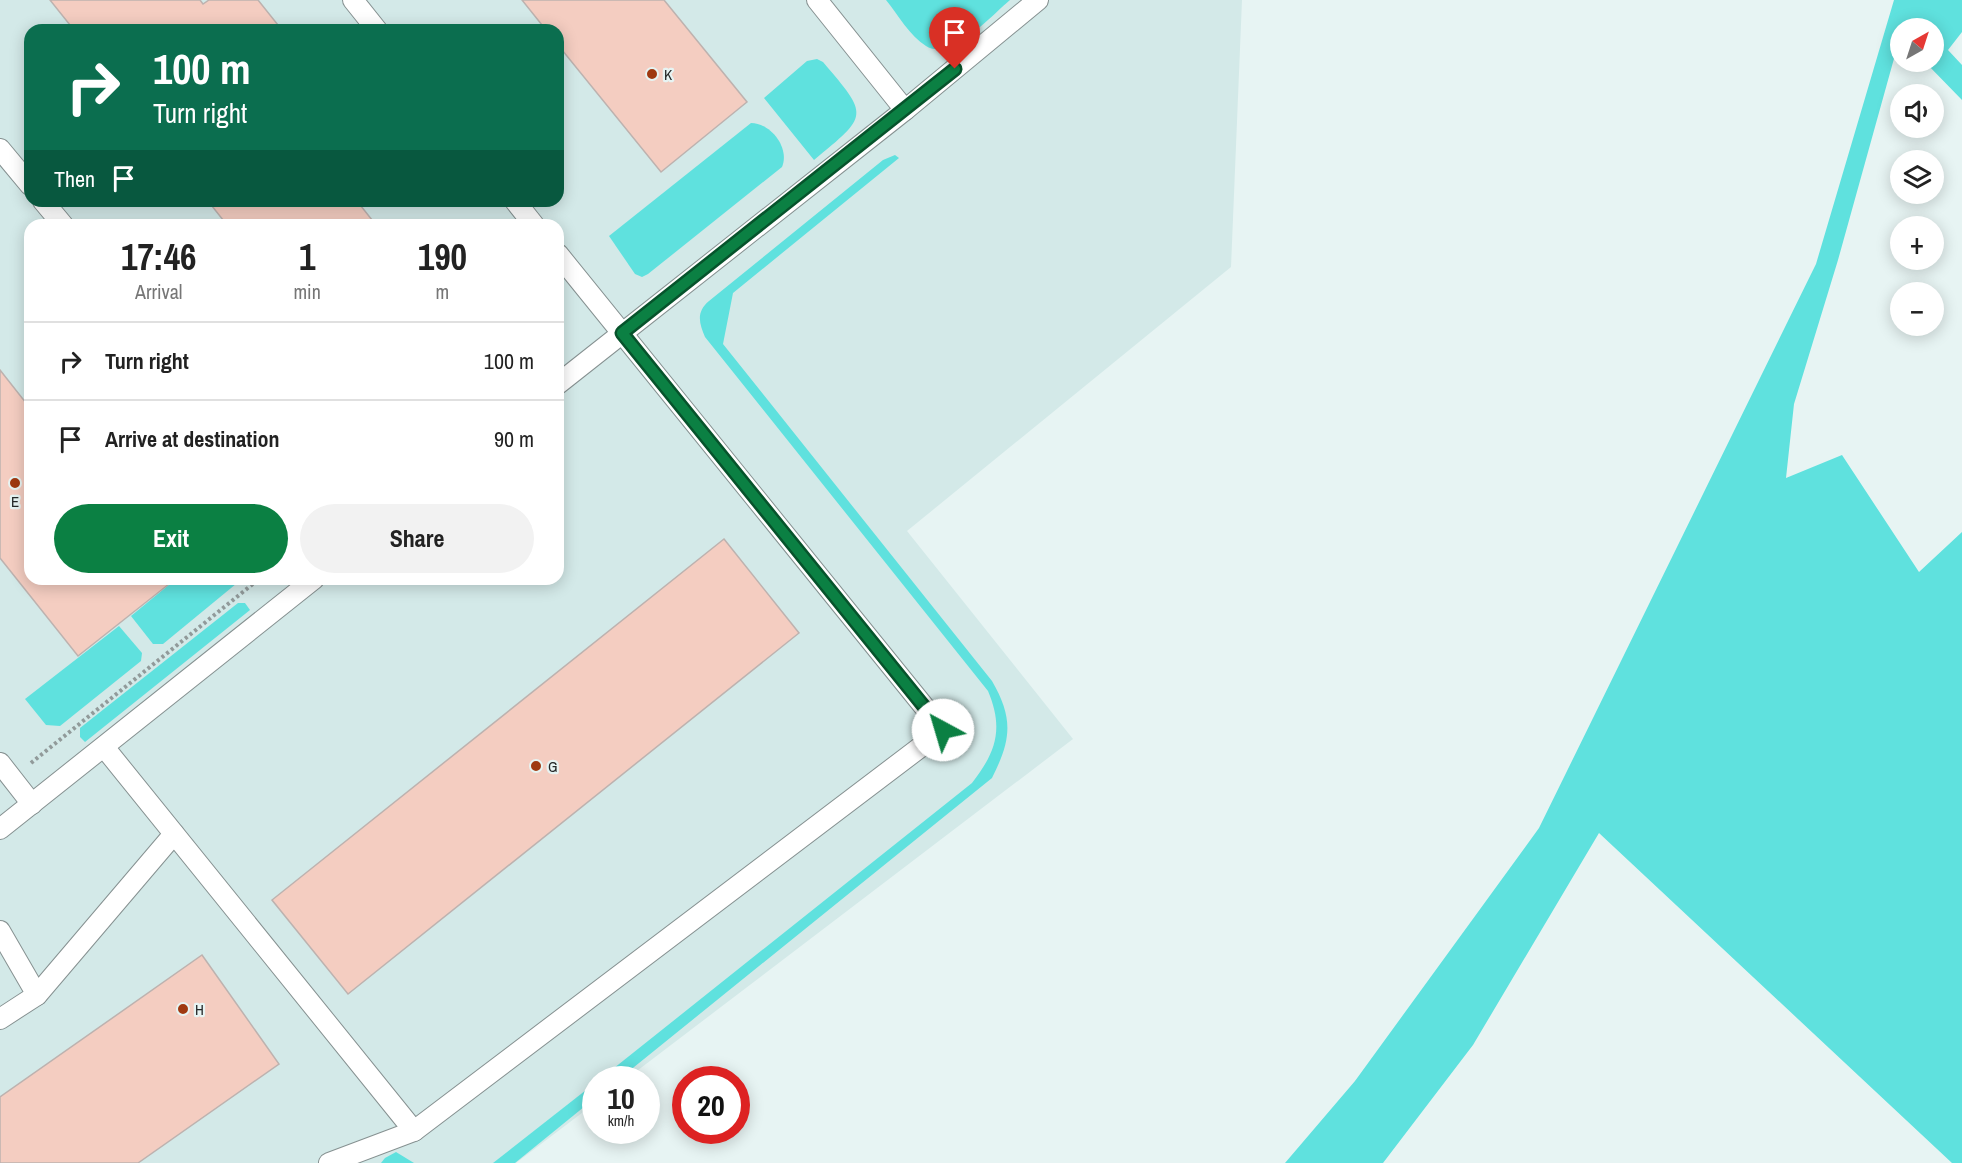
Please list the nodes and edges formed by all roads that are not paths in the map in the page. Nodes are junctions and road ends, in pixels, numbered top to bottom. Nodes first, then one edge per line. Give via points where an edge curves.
1 (353, 0) edge
2 (817, 0) edge
3 (1038, 0) edge
4 (372, 24) edge
5 (905, 110) junction
6 (0, 148) edge
7 (24, 178) edge
8 (48, 207) edge
9 (520, 207) edge
10 (58, 219) edge
11 (529, 219) edge
12 (564, 261) edge
13 (622, 333) junction
14 (564, 379) edge
15 (306, 585) edge
16 (104, 747) junction
17 (0, 763) edge
18 (32, 804) junction
19 (0, 829) edge
20 (174, 834) junction
21 (0, 931) edge
22 (37, 996) junction
23 (0, 1019) edge
24 (414, 1131) junction
25 (329, 1163) edge

1 - 4 lane
2 - 5 lane
3 - 5 lane
5 - 13 lane
6 - 7 lane
8 - 10 lane
9 - 11 lane
12 - 13 lane
13 - 14 lane
13 - 24 lane via 943,730
15 - 16 lane
16 - 18 lane
16 - 20 lane
17 - 18 lane
18 - 19 lane
20 - 22 lane
20 - 24 lane
21 - 22 lane
22 - 23 lane
24 - 25 lane

